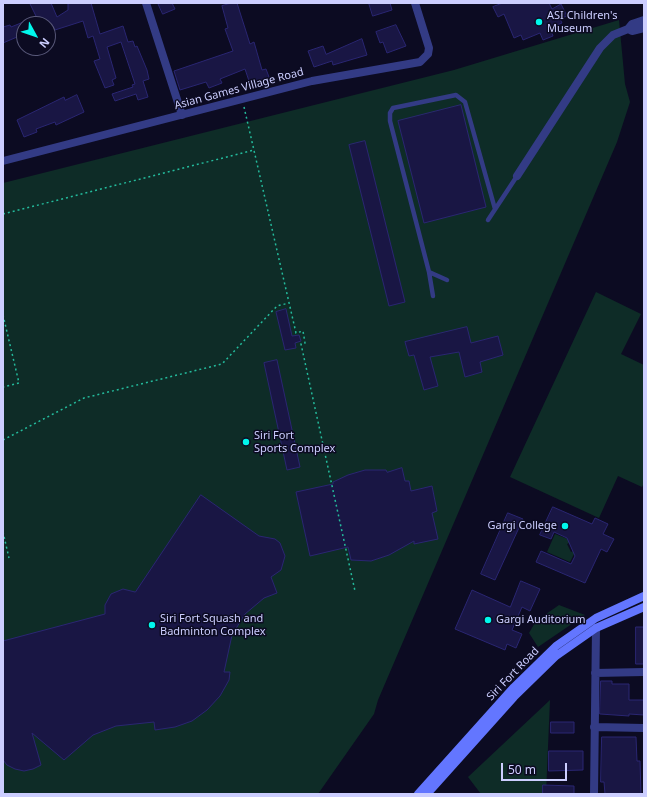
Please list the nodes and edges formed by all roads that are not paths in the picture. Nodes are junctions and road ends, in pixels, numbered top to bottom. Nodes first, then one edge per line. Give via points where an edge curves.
1 (146, 3) edge
2 (415, 3) edge
3 (644, 20) edge
4 (628, 28) junction
5 (644, 28) edge
6 (182, 115) junction
7 (3, 161) edge
8 (517, 176) joint
9 (495, 209) junction
10 (488, 220) dead end
11 (428, 272) junction
12 (447, 280) dead end
13 (433, 296) dead end
14 (644, 596) edge
15 (644, 606) edge
16 (596, 628) junction
17 (644, 672) edge
18 (595, 673) junction
19 (594, 727) junction
20 (644, 728) edge
21 (418, 794) edge
22 (426, 794) edge
23 (594, 794) edge

1 - 6 street
2 - 6 street, Asian Games Village Road via 429,48 428,54 420,62 312,81
3 - 4 street
4 - 5 street via 632,31
4 - 8 street via 613,35 600,48
6 - 7 street, Asian Games Village Road
8 - 9 lane
9 - 10 lane
9 - 11 lane via 465,102 461,98 456,95 393,108 390,121
11 - 12 lane
11 - 13 lane
14 - 21 street, Siri Fort Road via 596,618 556,646 514,687
15 - 16 street, Siri Fort Road
16 - 18 street
16 - 22 street, Siri Fort Road via 556,656 519,692
17 - 18 street
18 - 19 street
19 - 20 street
19 - 23 street

